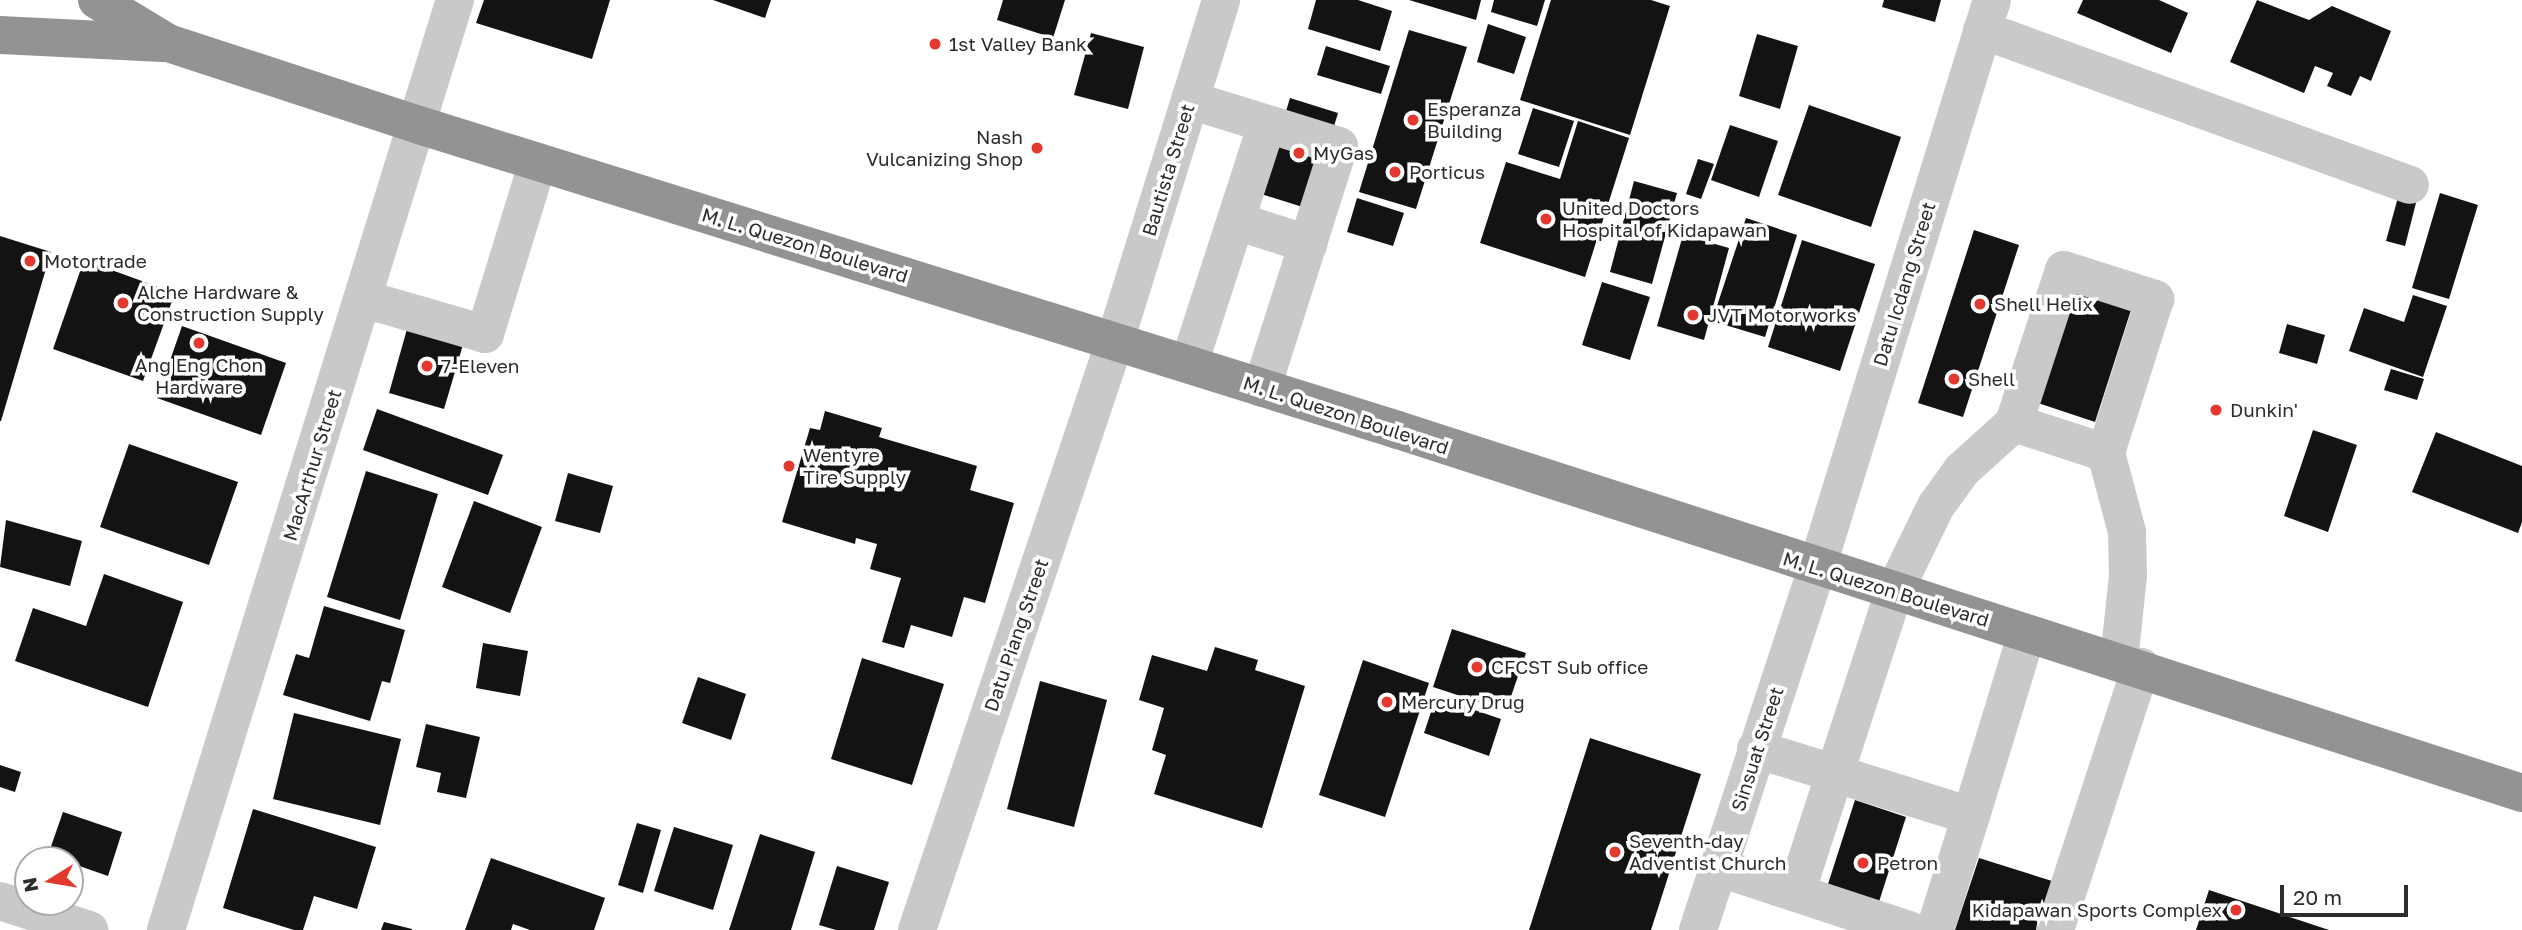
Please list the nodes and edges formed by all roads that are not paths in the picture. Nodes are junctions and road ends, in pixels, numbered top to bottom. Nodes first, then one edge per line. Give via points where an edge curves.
1 (96, 0) edge
2 (455, 0) edge
3 (1221, 0) edge
4 (1987, 15) edge
5 (0, 35) edge
6 (168, 43) junction
7 (1190, 100) junction
8 (1267, 124) junction
9 (419, 125) junction
10 (538, 162) junction
11 (2410, 185) dead end
12 (1236, 221) junction
13 (1308, 244) junction
14 (364, 299) junction
15 (1115, 341) junction
16 (1189, 364) junction
17 (1262, 388) junction
18 (2014, 423) junction
19 (2106, 453) junction
20 (1817, 568) junction
21 (1894, 592) junction
22 (2027, 633) junction
23 (2130, 664) junction
24 (1756, 749) junction
25 (1838, 775) junction
26 (2522, 793) edge
27 (1971, 816) junction
28 (1720, 868) junction
29 (1796, 893) junction
30 (0, 901) edge
31 (89, 930) edge
32 (166, 930) edge
33 (917, 930) edge
34 (1698, 930) edge
35 (1909, 930) edge
36 (1935, 930) edge
37 (2055, 930) edge

1 - 6 highway, M. L. Quezon Boulevard
2 - 9 street, MacArthur Street
3 - 7 street, Bautista Street
4 - 11 street
4 - 20 street, Datu Icdang Street
5 - 6 highway, M. L. Quezon Boulevard
6 - 9 highway, M. L. Quezon Boulevard
7 - 8 street
7 - 15 street, Bautista Street
8 - 12 street
8 - 13 street via 1339,146
9 - 10 highway, M. L. Quezon Boulevard
9 - 14 street, MacArthur Street
10 - 14 street via 485,334
10 - 15 highway, M. L. Quezon Boulevard
12 - 13 street
12 - 16 street
13 - 17 street
14 - 32 street, MacArthur Street
15 - 16 highway, M. L. Quezon Boulevard
15 - 33 street, Datu Piang Street
16 - 17 highway, M. L. Quezon Boulevard
17 - 20 highway, M. L. Quezon Boulevard
18 - 19 street
18 - 19 street via 2064,270 2155,299
18 - 21 street via 1962,470 1936,506
19 - 23 street via 2127,532
20 - 21 highway, M. L. Quezon Boulevard
20 - 24 street, Sinsuat Street
21 - 22 highway, M. L. Quezon Boulevard
21 - 25 street
22 - 23 highway, M. L. Quezon Boulevard
22 - 27 street
23 - 26 highway, M. L. Quezon Boulevard
23 - 37 street
24 - 25 street
24 - 28 street, Sinsuat Street
25 - 27 street
25 - 29 street
27 - 36 street
28 - 29 street
28 - 34 street, Sinsuat Street
29 - 35 street
30 - 31 street

